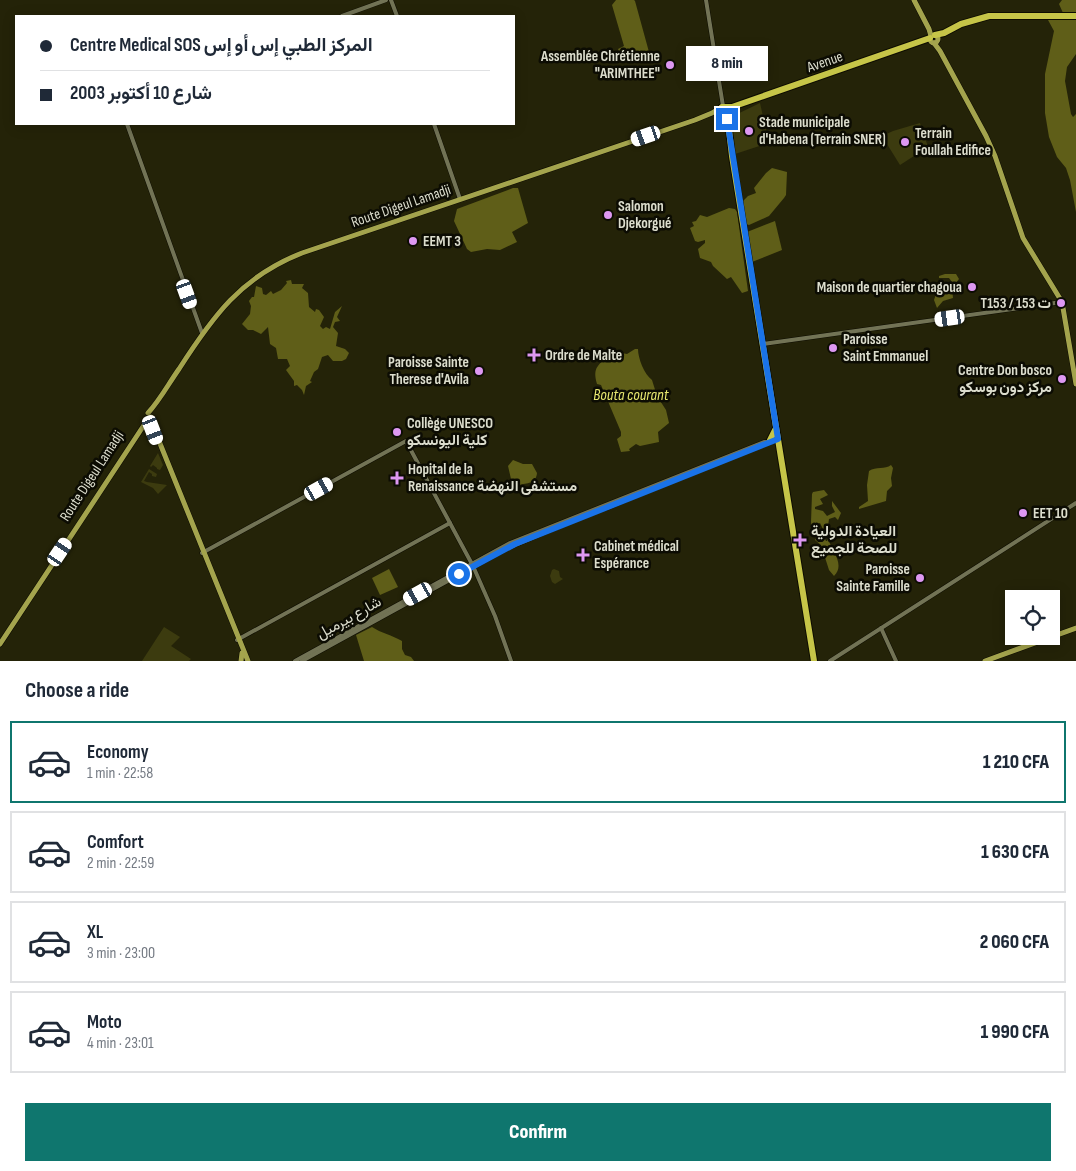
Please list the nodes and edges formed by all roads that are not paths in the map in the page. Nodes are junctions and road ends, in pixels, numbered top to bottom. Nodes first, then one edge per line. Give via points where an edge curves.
1 (386, 0) edge
2 (391, 0) edge
3 (706, 0) edge
4 (915, 0) edge
5 (345, 15) edge
6 (396, 15) edge
7 (1076, 16) edge
8 (934, 38) junction
9 (724, 111) junction
10 (127, 125) edge
11 (434, 125) edge
12 (460, 200) junction
13 (1062, 302) junction
14 (202, 333) junction
15 (762, 344) junction
16 (1076, 384) edge
17 (149, 417) junction
18 (143, 426) junction
19 (153, 430) junction
20 (774, 441) junction
21 (1076, 504) edge
22 (450, 523) junction
23 (203, 552) junction
24 (473, 565) junction
25 (28, 600) junction
26 (1076, 627) edge
27 (880, 629) junction
28 (1060, 633) edge
29 (0, 639) edge
30 (238, 640) junction
31 (0, 644) edge
32 (1024, 645) edge
33 (245, 660) edge
34 (295, 661) edge
35 (302, 661) edge
36 (511, 661) edge
37 (813, 661) edge
38 (830, 661) edge
39 (895, 661) edge
40 (979, 661) edge
41 (984, 661) edge

1 - 5 street
2 - 6 street
3 - 9 street
4 - 8 main road
7 - 8 highway via 984,17
8 - 9 highway
8 - 13 main road via 995,156 1023,238
9 - 12 main road, Route Digeul Lamadji
9 - 15 highway
9 - 17 main road via 356,236 274,268 244,290 215,318
10 - 14 street
11 - 12 street
12 - 14 main road, Route Digeul Lamadji via 284,261 242,288
13 - 15 street
13 - 16 main road
14 - 17 main road, Route Digeul Lamadji
15 - 20 highway
15 - 20 highway
17 - 18 main road, Route Digeul Lamadji
17 - 19 main road
17 - 23 main road
17 - 25 main road, Route Digeul Lamadji
18 - 19 main road
18 - 25 main road, Route Digeul Lamadji
19 - 23 main road
20 - 24 street, شارع بيرميل via 515,544
20 - 37 highway
21 - 27 street
22 - 23 street via 406,441
22 - 24 street
22 - 30 street
23 - 30 main road
24 - 34 street, شارع بيرميل
24 - 35 street, شارع بيرميل
24 - 36 street
25 - 29 main road, Route Digeul Lamadji
25 - 31 main road, Route Digeul Lamadji
26 - 28 main road
26 - 41 main road
27 - 38 street
27 - 39 street
30 - 33 main road
30 - 33 main road
32 - 40 main road

